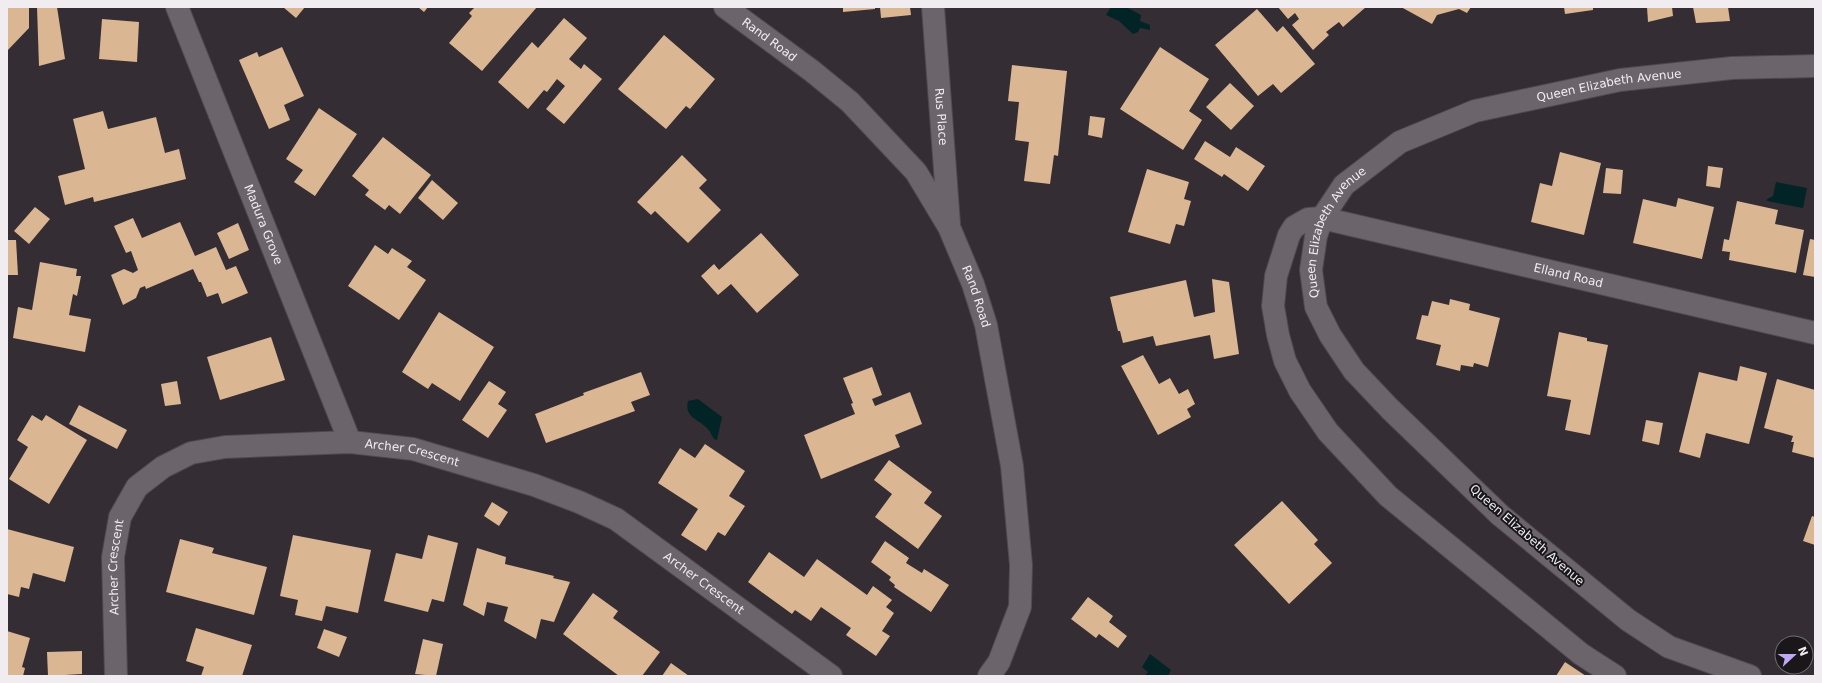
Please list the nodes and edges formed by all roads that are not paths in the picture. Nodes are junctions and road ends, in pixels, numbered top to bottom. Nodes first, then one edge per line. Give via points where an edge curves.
1 (177, 7) edge
2 (725, 7) edge
3 (933, 7) edge
4 (1815, 66) edge
5 (1322, 218) junction
6 (949, 227) junction
7 (1815, 333) edge
8 (350, 442) junction
9 (116, 676) edge
10 (831, 676) edge
11 (989, 676) edge
12 (1615, 676) edge
13 (1750, 676) edge

1 - 8 street, Madura Grove
2 - 6 street, Rand Road via 850,102 916,172
3 - 6 street, Rus Place
4 - 5 street, Queen Elizabeth Avenue via 1732,68 1620,80 1475,111 1400,142 1344,184
5 - 7 street, Elland Road
5 - 12 street via 1308,219 1294,227 1276,276 1273,306 1278,335 1285,361 1300,391 1328,432 1388,496 1581,654
5 - 13 street, Queen Elizabeth Avenue via 1316,236 1311,270 1316,307 1330,336 1354,371 1500,515 1628,620 1670,647
6 - 11 street, Rand Road via 973,284 986,325 1012,466 1017,519 1021,565 1020,607 999,662
8 - 9 street, Archer Crescent via 225,447 191,453 163,467 137,487 120,517 113,557
8 - 10 street, Archer Crescent via 413,449 534,485 616,519

